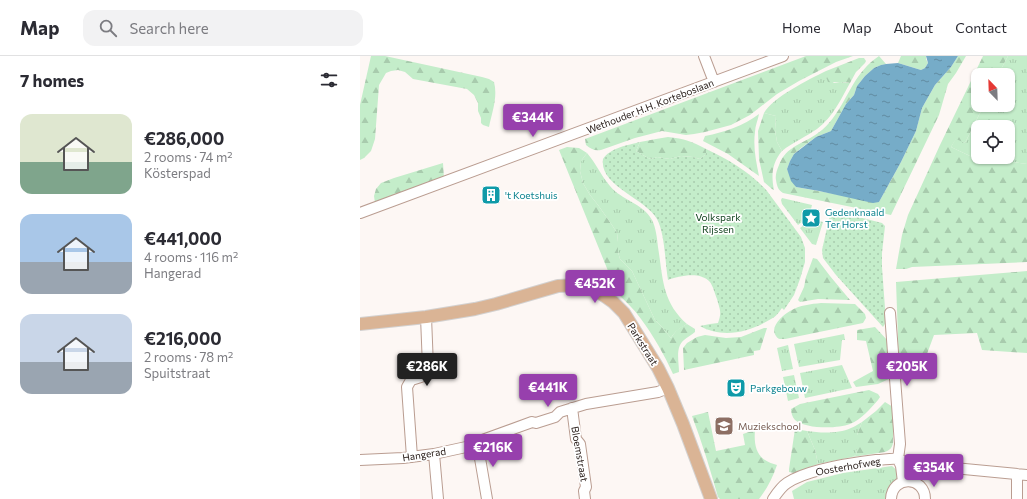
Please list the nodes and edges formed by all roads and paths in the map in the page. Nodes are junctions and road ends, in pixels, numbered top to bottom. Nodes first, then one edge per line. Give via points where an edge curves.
1 (704, 56) edge
2 (783, 56) edge
3 (714, 82) junction
4 (360, 213) edge
5 (890, 313) dead end
6 (426, 317) junction
7 (360, 324) edge
8 (668, 388) junction
9 (572, 408) junction
10 (476, 442) junction
11 (434, 454) junction
12 (412, 457) junction
13 (898, 459) junction
14 (360, 460) edge
15 (1022, 475) edge
16 (903, 482) junction
17 (438, 499) edge
18 (487, 499) edge
19 (585, 499) edge
20 (711, 499) edge
21 (773, 499) edge
22 (891, 499) edge
23 (925, 499) edge
24 (1016, 499) edge

1 - 3 street
2 - 3 street, Wethouder H.H. Korteboslaan
3 - 4 street, Wethouder H.H. Korteboslaan
5 - 13 street via 900,444
6 - 7 main road, Parkstraat
6 - 8 main road, Parkstraat via 475,309 558,286 578,285 591,288 603,294 624,313
6 - 12 street via 427,373 423,377 411,380 407,387
8 - 9 street, Hangerad
8 - 20 main road, Parkstraat
9 - 10 street, Hangerad via 560,412 555,417 532,422
9 - 19 street, Bloemstraat via 576,438 580,444 586,487
10 - 11 street, Hangerad via 466,447
10 - 18 street
11 - 12 street, Hangerad
11 - 17 street
12 - 14 street, Hangerad
13 - 15 street, Oosterhofweg via 912,464
13 - 16 street
13 - 21 street, Oosterhofweg via 866,461 817,470 788,482
15 - 24 street
16 - 22 street via 892,491
16 - 23 street via 915,482 923,490

